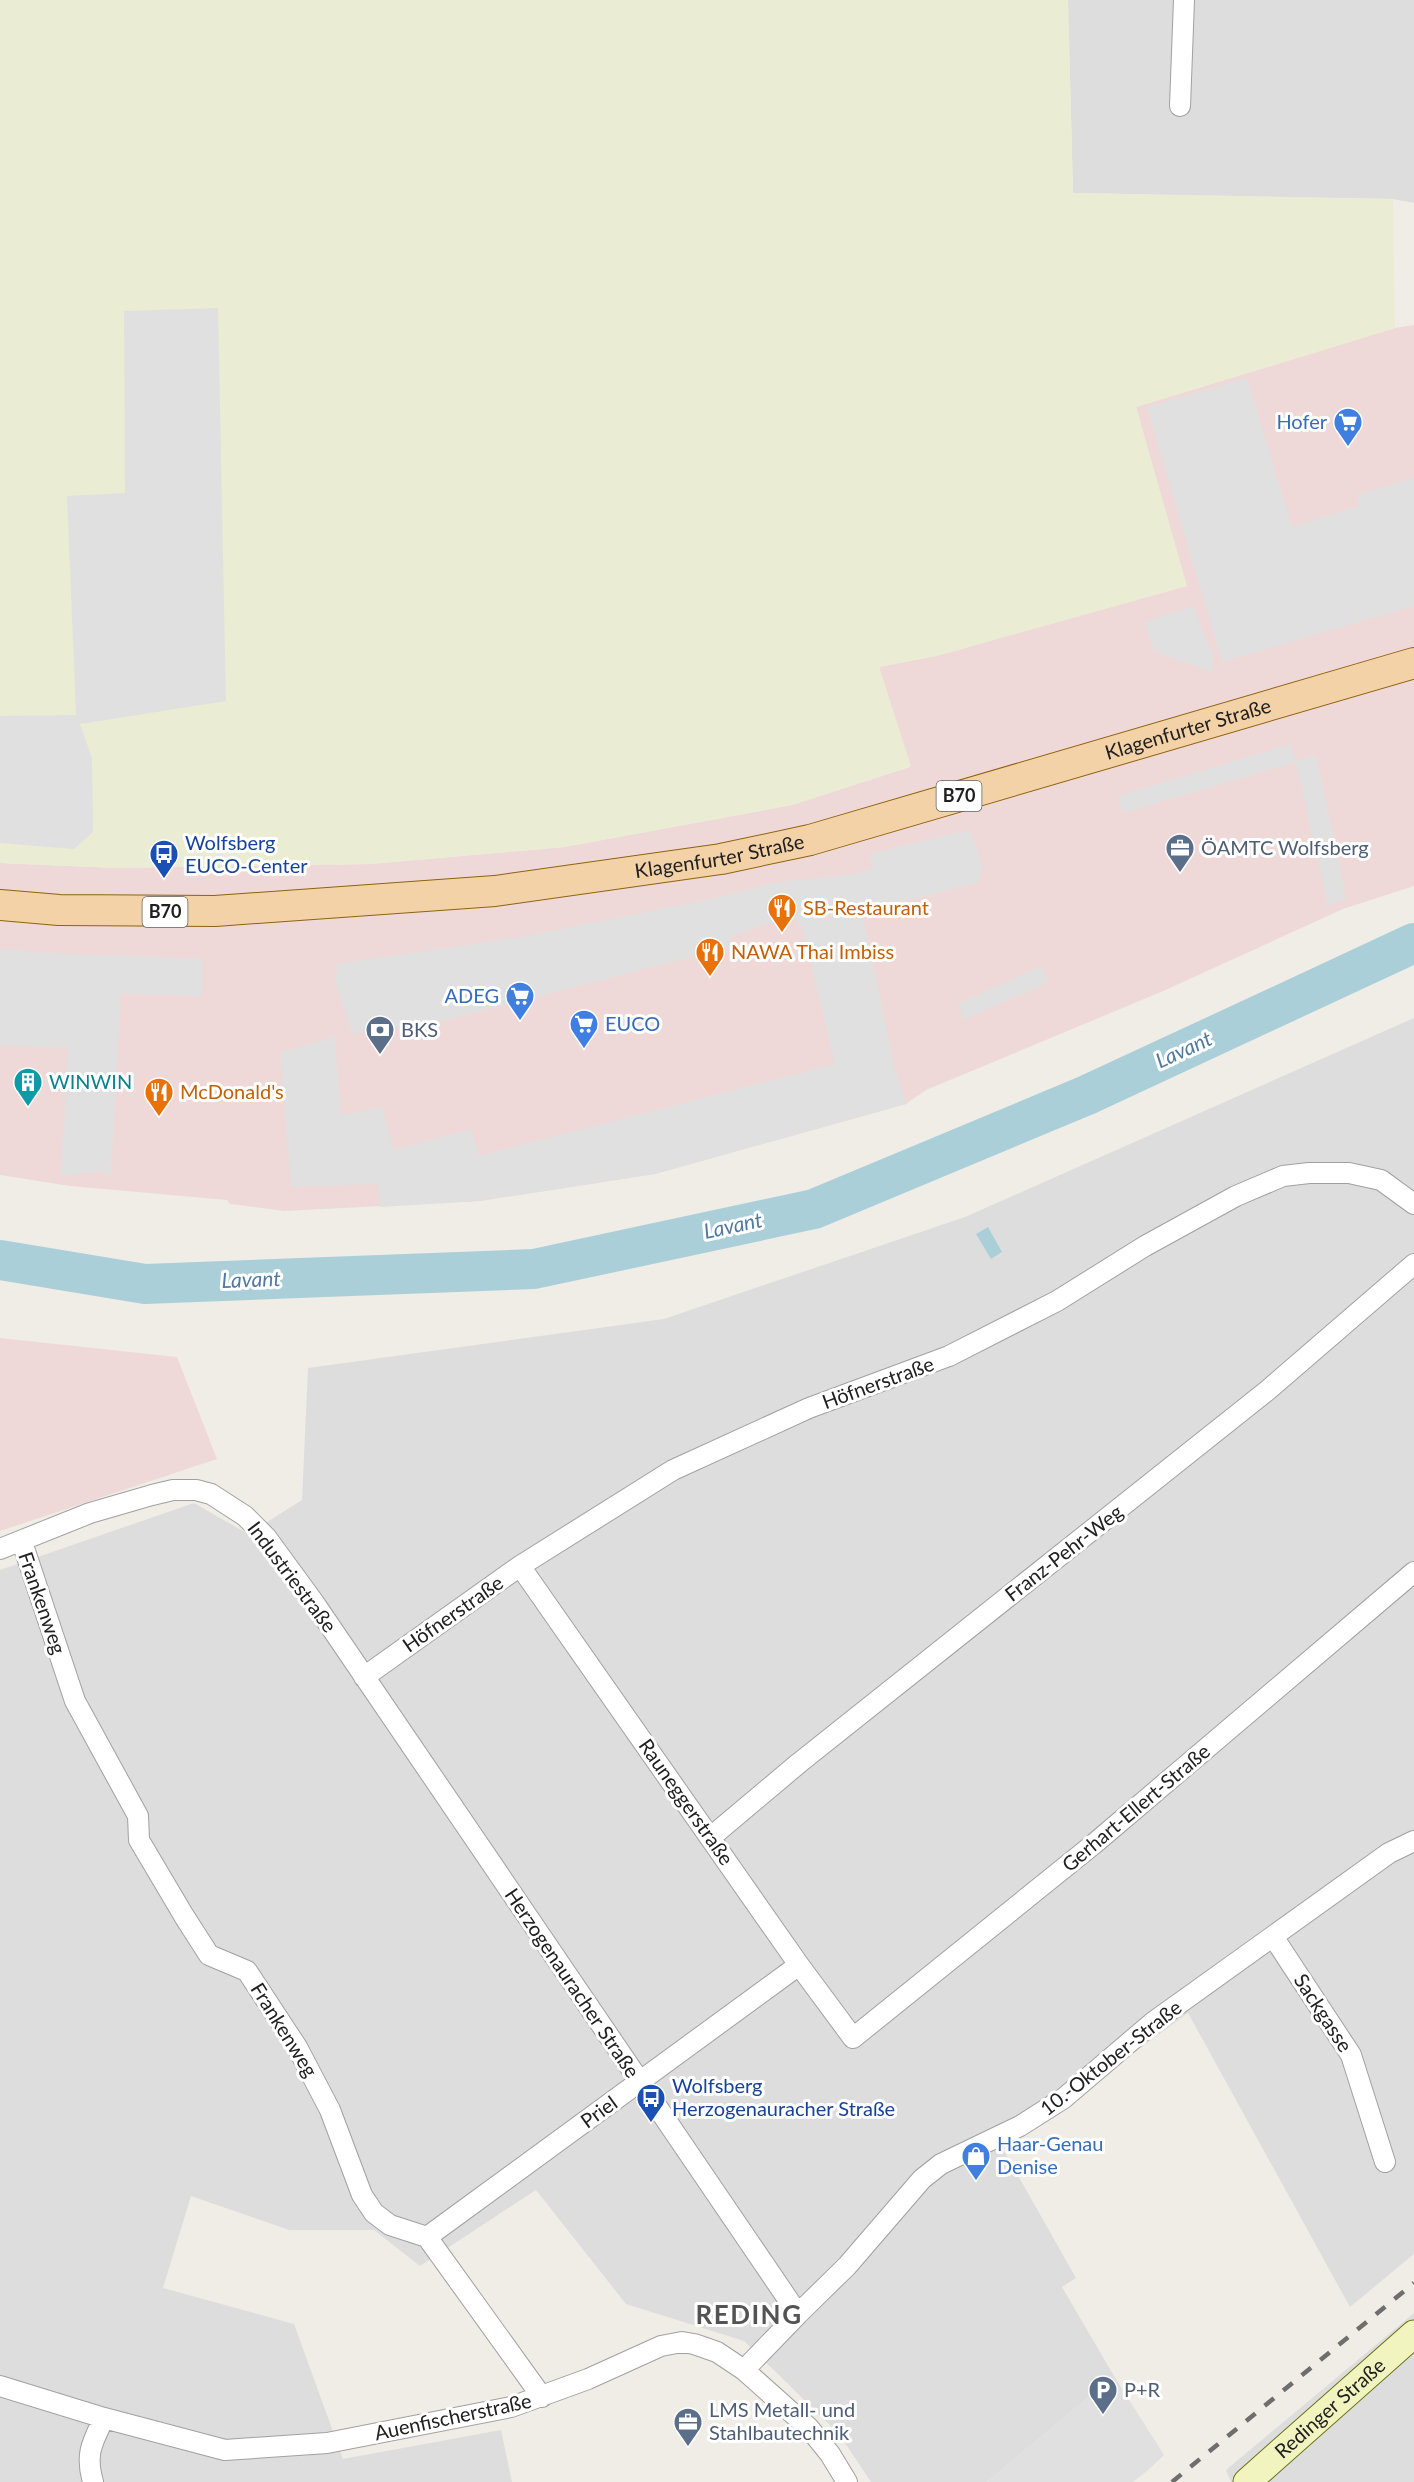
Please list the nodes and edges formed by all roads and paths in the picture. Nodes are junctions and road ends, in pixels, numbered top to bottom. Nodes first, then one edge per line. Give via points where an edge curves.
1 (1184, 0) edge
2 (1180, 106) dead end
3 (1414, 663) edge
4 (0, 904) edge
5 (1414, 1204) edge
6 (1414, 1264) edge
7 (22, 1542) junction
8 (0, 1549) edge
9 (520, 1566) junction
10 (1414, 1572) edge
11 (364, 1677) junction
12 (711, 1837) junction
13 (1414, 1841) edge
14 (1274, 1938) junction
15 (799, 1965) junction
16 (853, 2038) joint
17 (640, 2082) junction
18 (1385, 2162) dead end
19 (427, 2237) junction
20 (798, 2314) junction
21 (1414, 2334) edge
22 (744, 2370) junction
23 (0, 2386) edge
24 (542, 2397) junction
25 (104, 2418) junction
26 (93, 2482) edge
27 (847, 2482) edge
28 (1247, 2482) edge

1 - 2 street
3 - 4 main road, Klagenfurter Straße / B70 via 810,840 721,859 495,891 255,910 143,912
5 - 9 street, Höfnerstraße via 1381,1180 1349,1173 1283,1176 1236,1196 1057,1301 949,1356 809,1408 673,1470
6 - 12 street, Franz-Pehr-Weg via 1268,1390
7 - 8 street, Industriestraße
7 - 11 street, Industriestraße via 90,1513 152,1495 173,1490 211,1494 245,1516 266,1537
7 - 19 street, Frankenweg via 75,1701 138,1816 139,1840 209,1955 247,1971 297,2047 330,2110 362,2195 374,2212 390,2225
9 - 11 street, Höfnerstraße
9 - 12 street, Rauneggerstraße
10 - 16 street, Gerhart-Ellert-Straße via 1095,1843
11 - 17 street, Herzogenauracher Straße
12 - 15 street, Rauneggerstraße
13 - 14 street, 10.-Oktober-Straße via 1389,1853
14 - 18 street, Sackgasse via 1351,2055
14 - 20 street, 10.-Oktober-Straße via 1152,2023 1064,2098 1020,2126 941,2164 922,2179 847,2266
15 - 16 street, Rauneggerstraße
15 - 17 street, Priel
17 - 19 street, Priel
17 - 20 street, Herzogenauracher Straße
19 - 24 street
20 - 22 street
21 - 28 main road, Redinger Straße
22 - 24 street, Auenfischerstraße via 706,2346 682,2342 648,2350
22 - 27 street, Auenfischerstraße via 809,2428
23 - 25 street, Auenfischerstraße
24 - 25 street, Auenfischerstraße via 511,2407 327,2443 225,2450
25 - 26 street via 90,2448 88,2465

